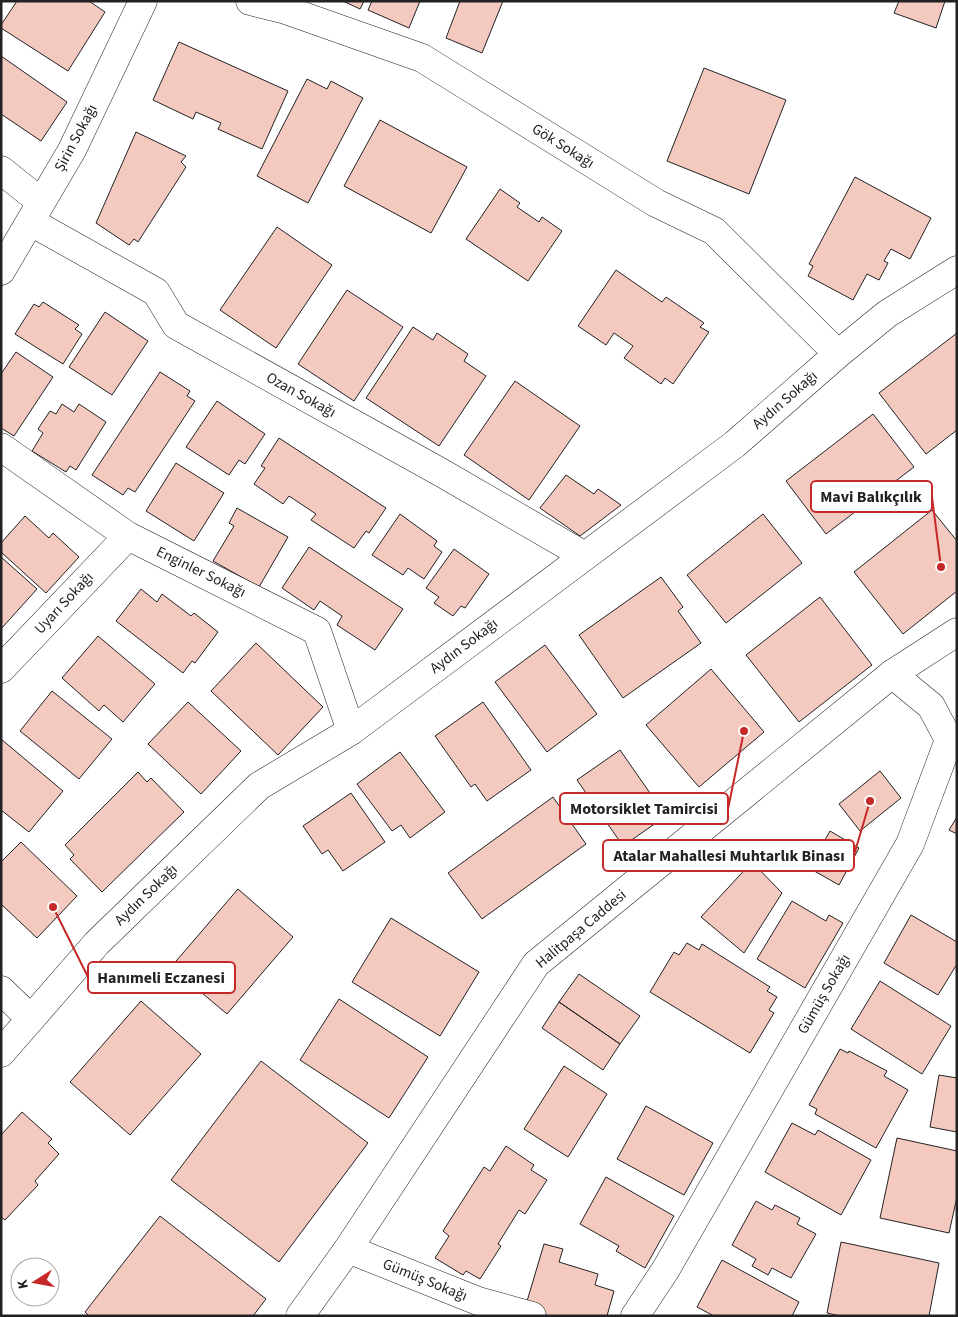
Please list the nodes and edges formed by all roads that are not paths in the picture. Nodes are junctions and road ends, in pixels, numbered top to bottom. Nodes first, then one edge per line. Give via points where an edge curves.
1 (144, 1) edge
2 (250, 1) edge
3 (1, 170) edge
4 (36, 212) junction
5 (957, 270) edge
6 (1, 271) edge
7 (838, 354) junction
8 (1, 447) edge
9 (128, 536) junction
10 (585, 556) junction
11 (957, 632) edge
12 (1, 670) edge
13 (892, 674) junction
14 (351, 731) junction
15 (1, 990) edge
16 (31, 1019) junction
17 (1, 1054) edge
18 (348, 1249) junction
19 (300, 1316) edge
20 (532, 1316) edge
21 (634, 1316) edge

1 - 4 street, Şirin Sokağı via 72,150
2 - 7 street, Gök Sokağı via 286,10 422,58 656,204 714,231
3 - 4 street, Ozan Sokağı
4 - 6 street, Şirin Sokağı
4 - 10 street, Ozan Sokağı via 156,292 176,324
5 - 7 street, Aydın Sokağı via 888,314
7 - 10 street, Aydın Sokağı via 735,444
8 - 9 street, Enginler Sokağı
9 - 12 street, Uyarı Sokağı
9 - 14 street, Enginler Sokağı via 317,631
10 - 14 street, Aydın Sokağı
11 - 13 street, Halitpaşa Caddesi
13 - 18 street, Halitpaşa Caddesi via 536,964
13 - 21 street, Gümüş Sokağı via 931,706 949,740 910,844 666,1269
14 - 16 street, Aydın Sokağı via 259,786 97,943
15 - 16 street
16 - 17 street, Aydın Sokağı
18 - 19 street, Halitpaşa Caddesi
18 - 20 street, Gümüş Sokağı via 478,1301

